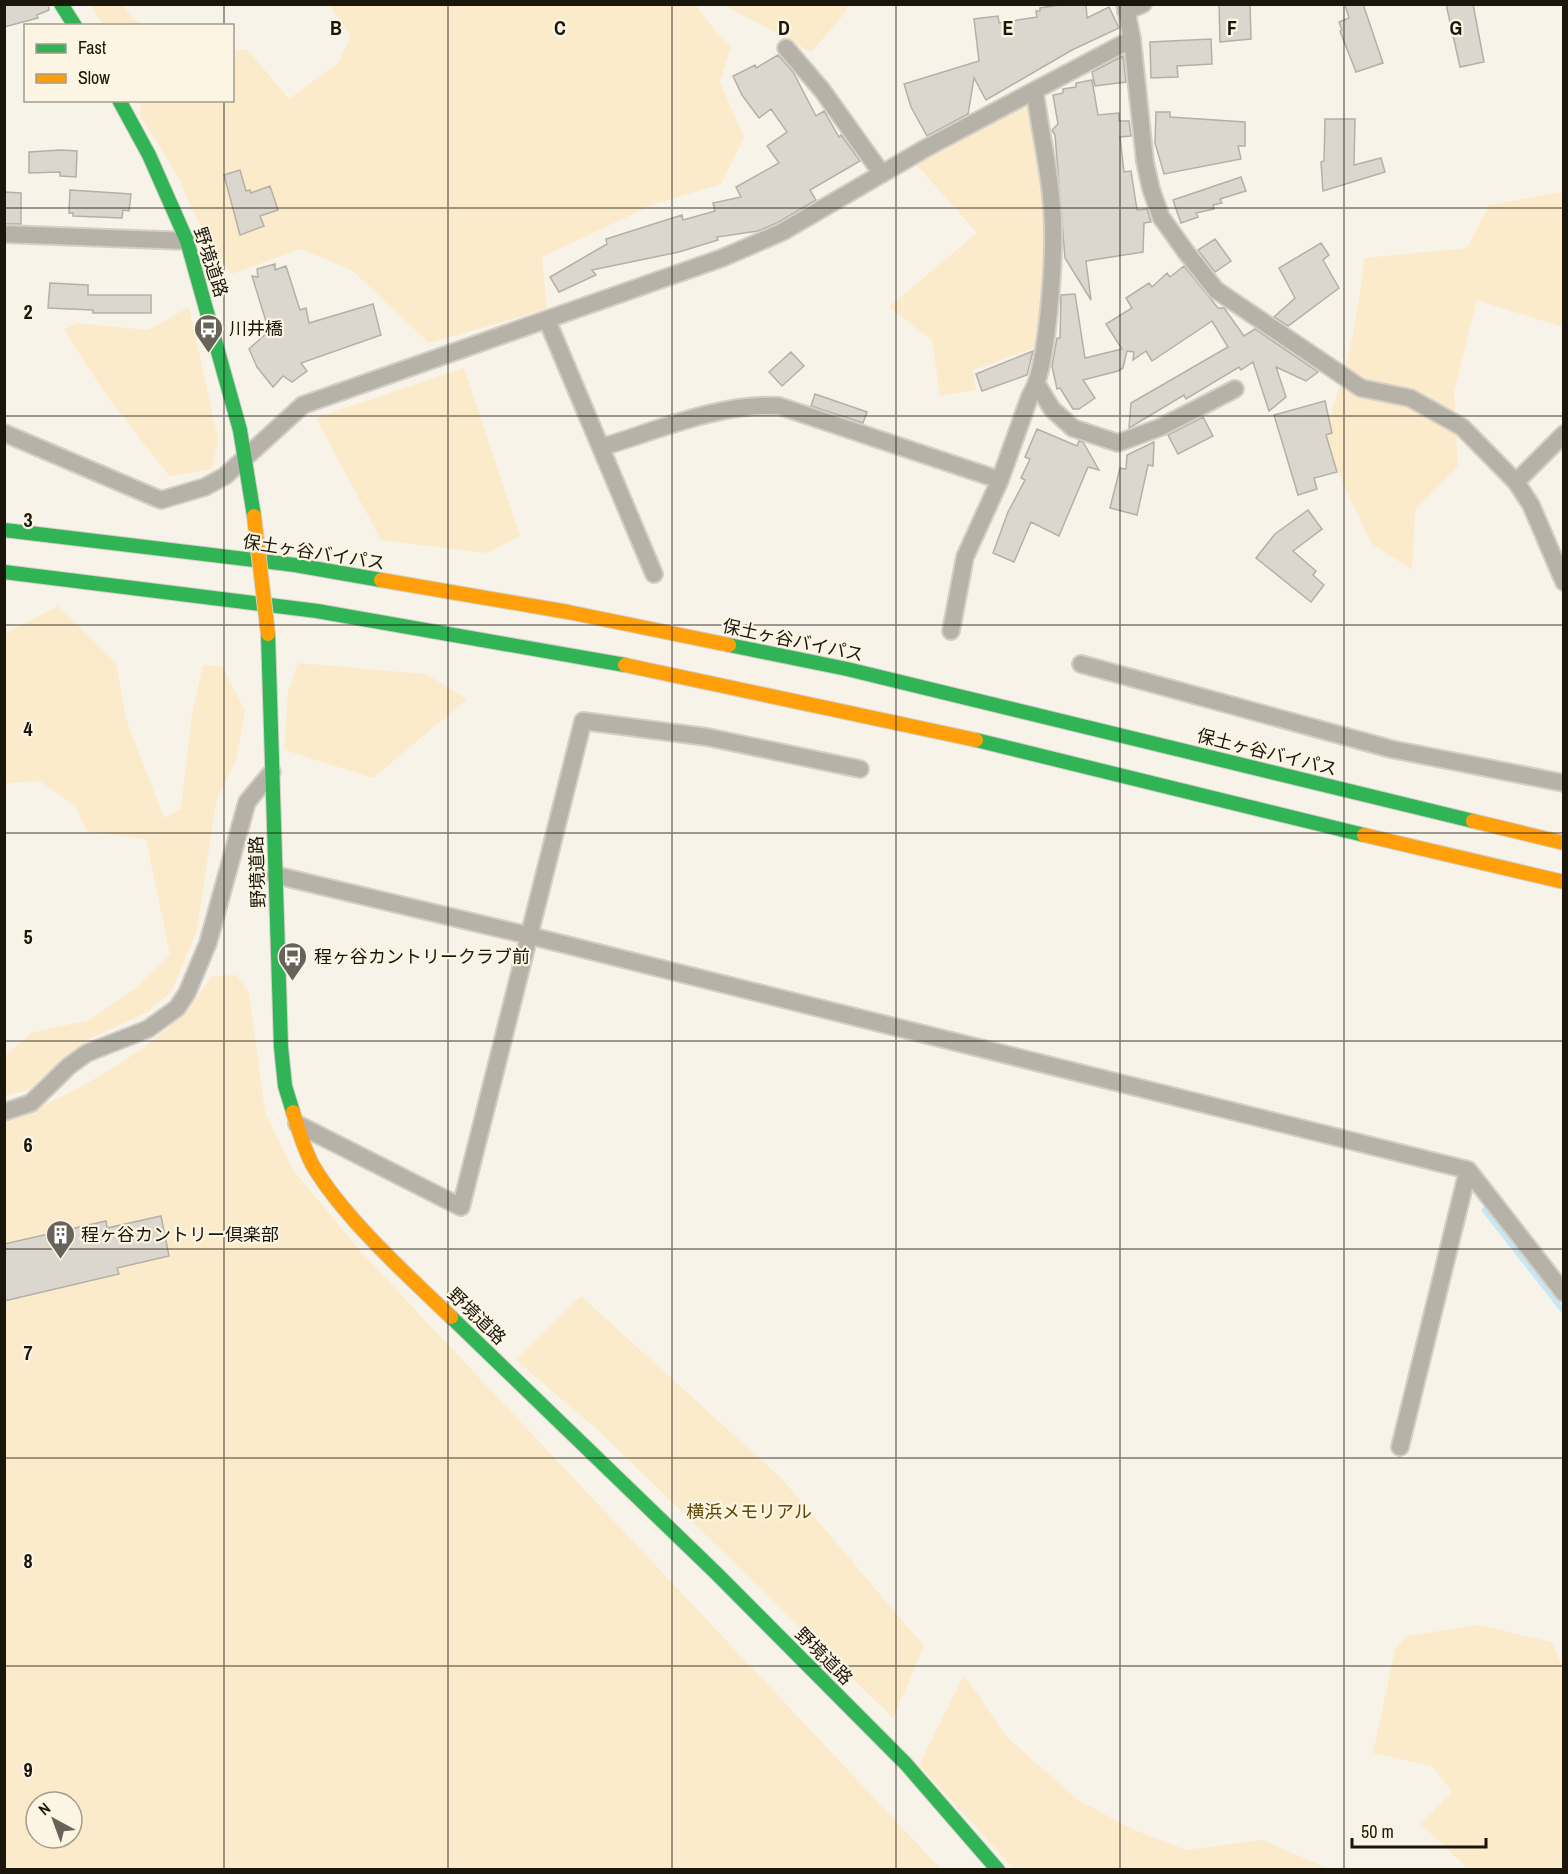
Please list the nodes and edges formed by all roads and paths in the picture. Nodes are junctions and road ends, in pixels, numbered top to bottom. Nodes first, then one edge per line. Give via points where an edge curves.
1 (61, 4) edge
2 (1143, 4) edge
3 (1125, 8) edge
4 (74, 24) edge
5 (1132, 39) junction
6 (786, 48) dead end
7 (1035, 93) junction
8 (120, 102) edge
9 (882, 174) junction
10 (4, 234) edge
11 (188, 241) junction
12 (547, 320) junction
13 (1038, 386) junction
14 (1235, 389) dead end
15 (4, 433) edge
16 (1563, 434) edge
17 (602, 447) junction
18 (244, 459) junction
19 (1000, 480) junction
20 (1516, 482) junction
21 (4, 530) edge
22 (4, 572) edge
23 (654, 574) dead end
24 (1563, 582) edge
25 (951, 631) dead end
26 (1081, 664) dead end
27 (860, 770) dead end
28 (272, 772) junction
29 (1563, 783) edge
30 (1563, 843) edge
31 (275, 875) junction
32 (1563, 882) edge
33 (527, 935) junction
34 (4, 1112) edge
35 (297, 1124) junction
36 (1468, 1170) junction
37 (1563, 1293) edge
38 (1400, 1447) dead end
39 (998, 1869) edge

1 - 4 main road
2 - 3 street
3 - 5 street
5 - 7 street
5 - 20 street via 1151,189 1161,217 1216,290 1361,388 1410,398 1462,428
6 - 9 street via 822,90
7 - 9 street
7 - 13 street via 1053,224 1046,335
8 - 11 main road, 野境道路
9 - 12 street via 782,232 722,258
10 - 11 street
11 - 18 main road, 野境道路 via 214,330
12 - 17 street
12 - 18 street via 303,405
13 - 14 street via 1052,409 1073,428 1118,443 1161,427
13 - 19 street via 1030,396
15 - 18 street via 161,500 205,487
16 - 20 street
17 - 19 street via 725,410 750,405 779,406
17 - 23 street
18 - 28 main road, 野境道路, bridge via 268,634
19 - 25 street via 965,557
20 - 24 street via 1531,505
21 - 30 main road, 保土ヶ谷バイパス via 294,565 568,612 847,669
22 - 32 main road via 307,608 527,645 833,707
26 - 29 street via 1391,749
27 - 33 street via 707,737 583,721
28 - 31 main road, 野境道路
28 - 34 street via 247,802 208,943 177,1008 148,1029 87,1053 31,1102
31 - 33 street
31 - 35 main road, 野境道路 via 281,1047 285,1086
33 - 35 street via 460,1208
33 - 36 street
35 - 39 main road, 野境道路 via 318,1172 395,1263 725,1581 906,1764
36 - 37 street
36 - 38 street

